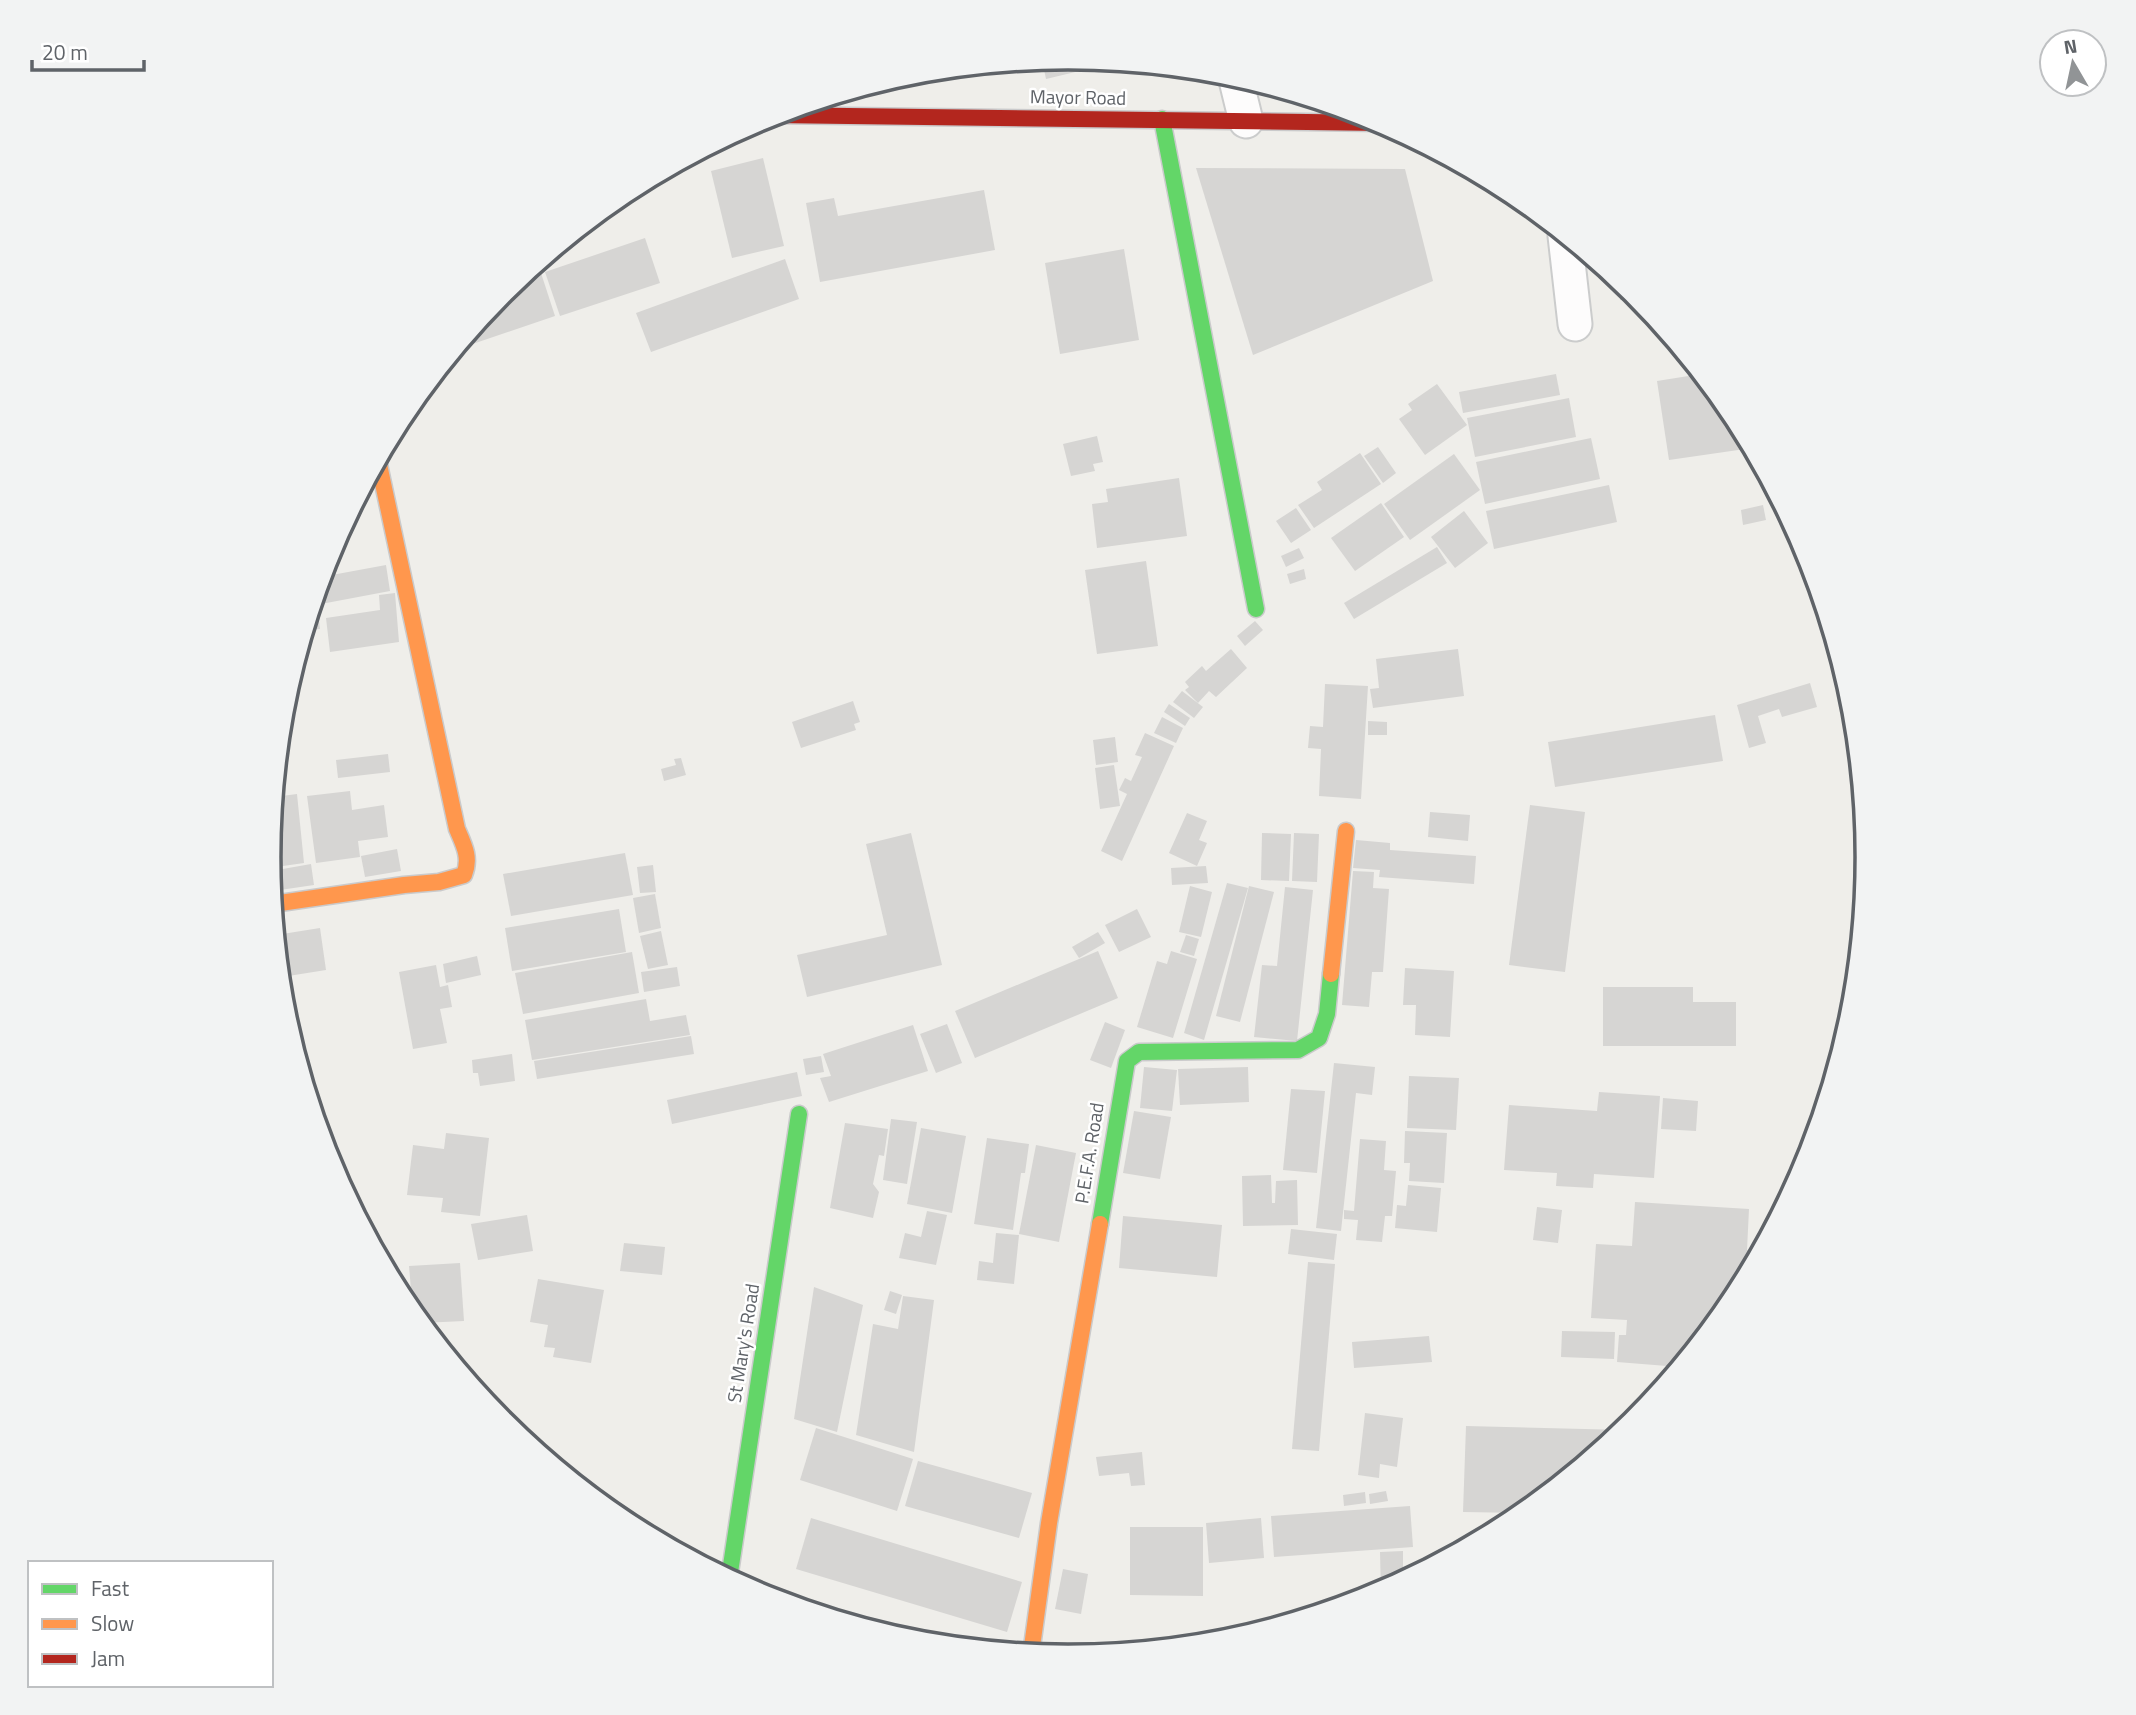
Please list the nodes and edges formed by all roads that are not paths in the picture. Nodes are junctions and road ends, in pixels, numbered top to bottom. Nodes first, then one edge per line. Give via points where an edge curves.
1 (1238, 89) edge
2 (806, 115) edge
3 (1162, 119) junction
4 (1341, 119) edge
5 (1247, 121) junction
6 (1566, 249) edge
7 (1575, 324) dead end
8 (381, 474) edge
9 (1256, 609) dead end
10 (1346, 831) dead end
11 (282, 903) edge
12 (799, 1114) dead end
13 (730, 1569) edge
14 (1032, 1644) edge

1 - 5 street
2 - 3 street, Mayor Road
3 - 5 street, Mayor Road
3 - 9 street
4 - 5 street, Mayor Road
6 - 7 street
8 - 11 street via 457,829 469,866 464,875 439,882
10 - 14 street, P.E.F.A. Road via 1327,1014 1319,1038 1298,1050 1139,1052 1127,1061
12 - 13 street, St Mary's Road

